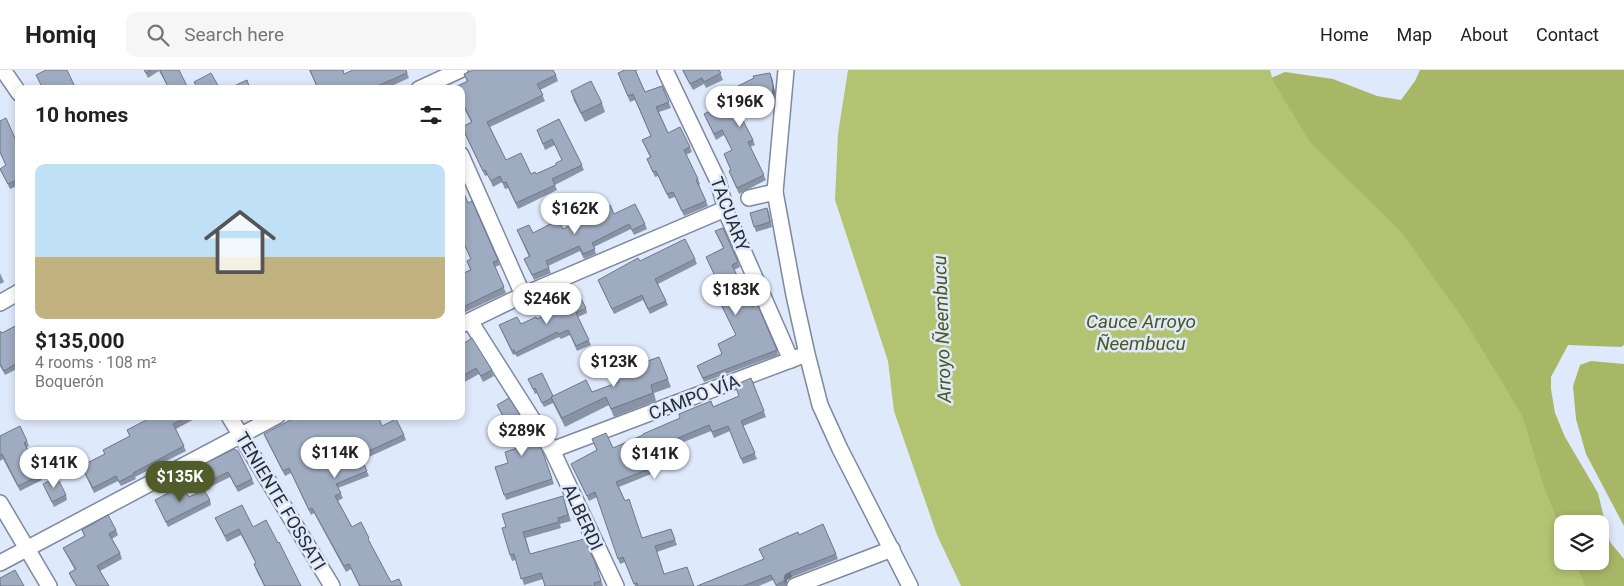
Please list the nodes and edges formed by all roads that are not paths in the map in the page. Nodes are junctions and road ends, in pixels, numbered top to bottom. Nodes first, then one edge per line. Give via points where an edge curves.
1 (3, 70) edge
2 (460, 70) edge
3 (665, 70) edge
4 (786, 70) edge
5 (426, 83) edge
6 (15, 87) edge
7 (465, 164) edge
8 (775, 192) junction
9 (749, 198) dead end
10 (725, 209) junction
11 (15, 294) edge
12 (523, 295) junction
13 (0, 303) edge
14 (466, 323) edge
15 (807, 354) junction
16 (792, 360) junction
17 (231, 420) edge
18 (269, 420) edge
19 (240, 435) junction
20 (552, 450) junction
21 (0, 503) edge
22 (27, 549) junction
23 (892, 549) junction
24 (0, 563) edge
25 (49, 586) edge
26 (332, 586) edge
27 (616, 586) edge
28 (795, 586) edge
29 (910, 586) edge

1 - 6 street
2 - 5 street
3 - 10 street, TACUARY via 718,181
4 - 8 street
7 - 12 street
8 - 9 street
8 - 15 street
10 - 12 street
10 - 16 street, TACUARY
11 - 13 street
12 - 14 street
14 - 20 street, ALBERDI
15 - 16 street, CAMPO VÍA
15 - 23 street via 820,405
16 - 20 street, CAMPO VÍA
17 - 19 street, TENIENTE FOSSATI
18 - 19 street
19 - 22 street
19 - 26 street, TENIENTE FOSSATI
20 - 27 street, ALBERDI
21 - 22 street
22 - 24 street
22 - 25 street
23 - 28 street
23 - 29 street

